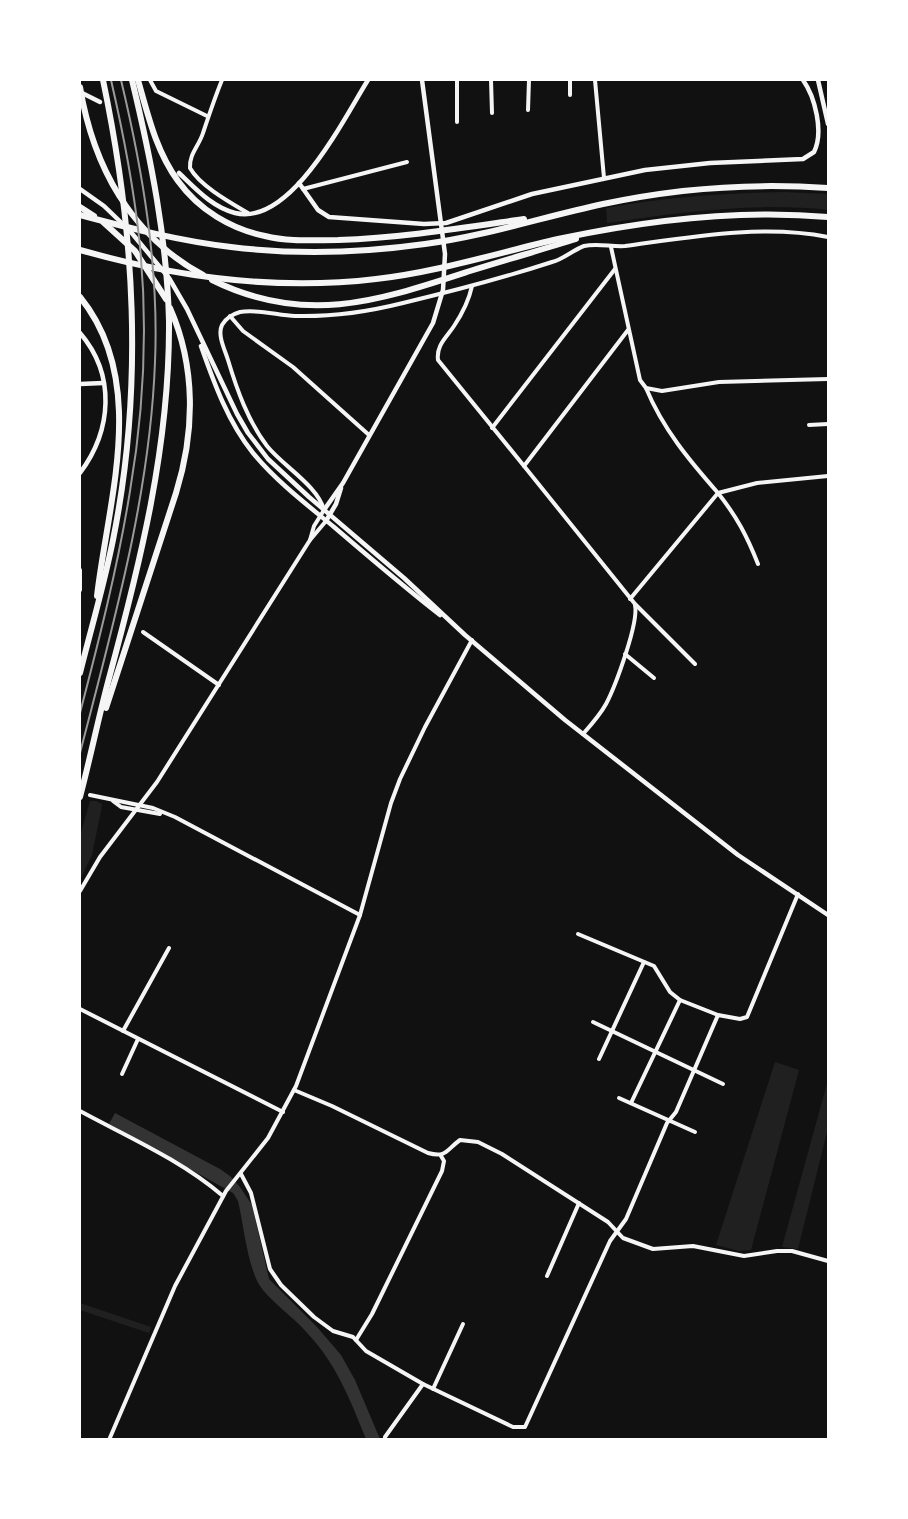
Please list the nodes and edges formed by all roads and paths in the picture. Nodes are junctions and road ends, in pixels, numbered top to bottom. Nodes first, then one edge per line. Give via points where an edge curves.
1 (103, 80) edge
2 (132, 80) edge
3 (138, 80) edge
4 (150, 80) edge
5 (222, 80) edge
6 (368, 80) edge
7 (422, 80) edge
8 (457, 80) edge
9 (491, 80) edge
10 (530, 80) edge
11 (570, 80) edge
12 (595, 80) edge
13 (803, 80) edge
14 (818, 80) edge
15 (80, 87) edge
16 (570, 95) dead end
17 (81, 96) edge
18 (99, 102) dead end
19 (528, 110) dead end
20 (492, 113) dead end
21 (207, 116) junction
22 (457, 122) dead end
23 (828, 124) edge
24 (406, 162) dead end
25 (179, 173) dead end
26 (604, 178) junction
27 (298, 183) junction
28 (828, 188) edge
29 (80, 189) edge
30 (303, 189) junction
31 (80, 207) edge
32 (250, 214) junction
33 (80, 215) edge
34 (557, 215) junction
35 (828, 217) edge
36 (602, 231) junction
37 (828, 237) edge
38 (611, 247) junction
39 (80, 250) edge
40 (615, 268) junction
41 (472, 286) junction
42 (80, 297) edge
43 (230, 316) junction
44 (195, 326) junction
45 (628, 330) junction
46 (80, 333) edge
47 (828, 379) edge
48 (103, 383) junction
49 (80, 384) edge
50 (646, 388) junction
51 (828, 424) edge
52 (809, 425) dead end
53 (492, 428) junction
54 (369, 435) junction
55 (524, 466) junction
56 (80, 473) edge
57 (828, 476) edge
58 (343, 483) junction
59 (718, 493) junction
60 (324, 510) junction
61 (330, 514) junction
62 (320, 516) junction
63 (326, 521) junction
64 (310, 540) junction
65 (758, 564) dead end
66 (80, 570) edge
67 (80, 590) edge
68 (630, 598) junction
69 (634, 604) junction
70 (95, 614) junction
71 (143, 632) dead end
72 (465, 634) junction
73 (472, 640) junction
74 (625, 654) junction
75 (695, 664) dead end
76 (80, 673) edge
77 (654, 678) dead end
78 (219, 685) junction
79 (583, 734) junction
80 (90, 760) junction
81 (90, 795) dead end
82 (80, 797) edge
83 (110, 800) junction
84 (140, 804) junction
85 (135, 810) junction
86 (164, 814) junction
87 (80, 891) edge
88 (798, 894) junction
89 (360, 915) junction
90 (828, 915) edge
91 (578, 934) dead end
92 (169, 948) dead end
93 (644, 962) junction
94 (680, 1000) junction
95 (80, 1009) edge
96 (718, 1016) junction
97 (593, 1022) dead end
98 (613, 1031) junction
99 (123, 1032) junction
100 (138, 1039) junction
101 (656, 1052) junction
102 (599, 1059) dead end
103 (696, 1069) junction
104 (122, 1074) dead end
105 (723, 1084) dead end
106 (294, 1090) junction
107 (619, 1098) dead end
108 (631, 1103) junction
109 (80, 1111) edge
110 (284, 1112) junction
111 (670, 1120) junction
112 (695, 1132) dead end
113 (441, 1156) junction
114 (241, 1174) junction
115 (225, 1194) junction
116 (579, 1203) junction
117 (617, 1230) junction
118 (828, 1261) edge
119 (547, 1276) dead end
120 (463, 1324) dead end
121 (356, 1340) junction
122 (423, 1384) junction
123 (433, 1389) junction
124 (109, 1440) edge
125 (386, 1440) edge

1 - 70 highway via 126,208 133,356 126,455 113,540
2 - 80 highway via 159,204 167,287 168,376 158,471 147,526
3 - 34 highway via 160,150 177,180 210,212 254,234 292,240 391,237
4 - 21 street via 156,91
5 - 21 street
6 - 27 street via 320,158
7 - 54 street via 445,263 443,290 421,346
8 - 22 street
9 - 20 street
10 - 19 street
11 - 16 street
12 - 26 street
13 - 26 street via 812,97 817,128 817,145 809,156 671,166
14 - 23 street
15 - 17 highway
17 - 18 street
17 - 36 highway via 96,153 138,222 157,242 200,274 246,294 307,306 364,302
21 - 32 street via 190,160 190,170 223,198
24 - 30 street
25 - 32 street via 216,205
26 - 30 street via 532,194 439,224 326,216
27 - 30 street
27 - 32 street via 273,206
28 - 34 highway via 756,186 678,191
29 - 44 street via 117,218 149,252 178,292
31 - 80 highway via 126,241 165,297 185,356 190,405 182,476
33 - 34 highway via 214,245 310,252 425,244
35 - 36 highway via 712,216
36 - 39 highway via 434,269 344,282 243,281 189,275
37 - 38 street via 729,234
38 - 40 street
38 - 41 street via 582,247 554,262
40 - 45 street
40 - 53 street
41 - 43 street via 350,314 292,316 249,312
41 - 53 street via 455,325 440,345 438,357
42 - 70 highway via 112,362 118,408 117,466
43 - 54 street
43 - 60 street via 222,325 221,334 250,418 267,446 316,494
44 - 60 street via 248,433 268,459
44 - 62 street via 212,378 241,435 263,464
45 - 50 street via 640,380
45 - 55 street
46 - 48 street via 98,360
47 - 50 street via 719,382 662,391
48 - 49 street
48 - 56 street via 106,406 102,434
50 - 59 street via 679,448
51 - 52 street
53 - 55 street
54 - 58 street
55 - 68 street
57 - 59 street via 757,483
58 - 60 street
58 - 61 street
59 - 65 street via 738,518
59 - 68 street
60 - 61 street
60 - 62 street
61 - 63 street
61 - 72 street
62 - 63 street
62 - 64 street
63 - 64 street
63 - 72 street
64 - 78 street
66 - 67 street
68 - 69 street
69 - 74 street via 636,614
69 - 75 street
70 - 76 highway
71 - 78 street
72 - 73 street
73 - 79 street
73 - 89 street via 400,779
74 - 77 street
74 - 79 street via 607,703
78 - 84 street
79 - 88 street via 738,855
80 - 82 highway
81 - 83 street
83 - 84 street
83 - 85 street
84 - 85 street
84 - 86 street
85 - 86 street
85 - 87 street
86 - 89 street
88 - 90 street
88 - 96 street via 747,1017
89 - 106 street
91 - 93 street
92 - 99 street
93 - 94 street via 654,966 670,992
93 - 98 street
94 - 96 street
94 - 101 street
95 - 99 street
96 - 103 street
97 - 98 street
98 - 101 street
98 - 102 street
99 - 100 street
100 - 104 street
100 - 110 street
101 - 103 street
101 - 108 street
103 - 105 street
103 - 111 street
106 - 110 street
106 - 113 street via 428,1154
107 - 108 street
108 - 111 street
109 - 115 street via 165,1156
110 - 114 street
111 - 112 street
111 - 117 street via 626,1219
113 - 116 street via 460,1140 478,1142
113 - 121 street via 442,1171
114 - 115 street
114 - 121 street via 251,1193 267,1262 274,1276 324,1325
115 - 124 street via 174,1289
116 - 117 street
116 - 119 street
117 - 118 street via 623,1238 653,1249 693,1246 744,1256 792,1251
117 - 123 street via 525,1427 513,1427
120 - 123 street
121 - 122 street via 366,1351
122 - 123 street
122 - 125 street

